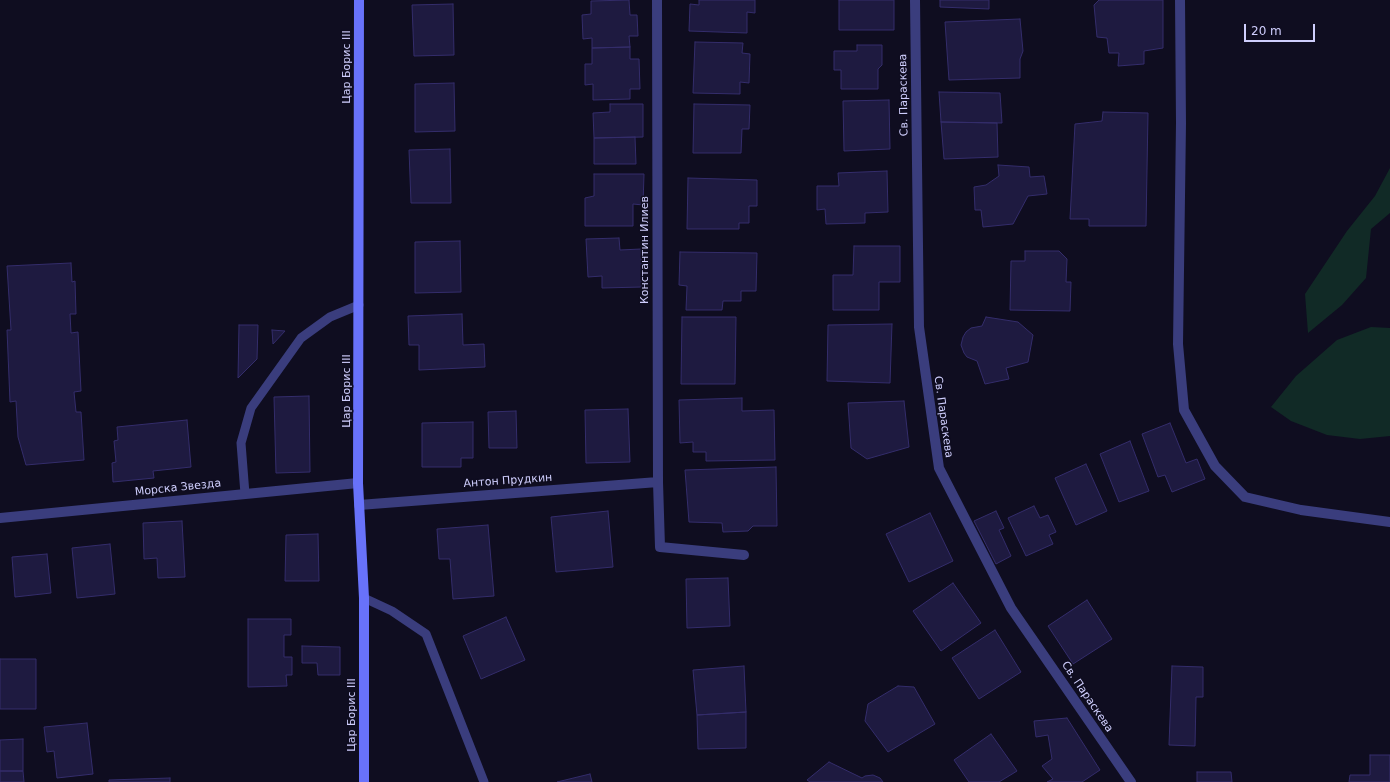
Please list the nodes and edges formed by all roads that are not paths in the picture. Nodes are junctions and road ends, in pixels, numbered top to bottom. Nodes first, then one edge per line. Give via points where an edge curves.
1 (359, 0) edge
2 (657, 0) edge
3 (915, 0) edge
4 (1180, 0) edge
5 (359, 304) junction
6 (658, 482) junction
7 (358, 483) junction
8 (245, 494) junction
9 (359, 505) junction
10 (0, 518) edge
11 (1390, 522) edge
12 (744, 555) dead end
13 (364, 598) junction
14 (364, 782) edge
15 (484, 782) edge
16 (1131, 782) edge

1 - 5 street, Цар Борис III
2 - 6 street, Константин Илиев
3 - 16 street, Св. Параскева via 919,326 938,468 1011,608
4 - 11 street via 1178,344 1184,410 1215,466 1246,497 1301,510
5 - 7 street, Цар Борис III
5 - 8 lane via 330,317 301,338 251,408 241,443
6 - 9 street, Антон Прудкин
6 - 12 street, Константин Илиев via 660,547
7 - 8 street, Морска Звезда
7 - 9 street, Цар Борис III
8 - 10 street, Морска Звезда
9 - 13 street, Цар Борис III
13 - 14 street, Цар Борис III
13 - 15 lane via 392,611 426,634

